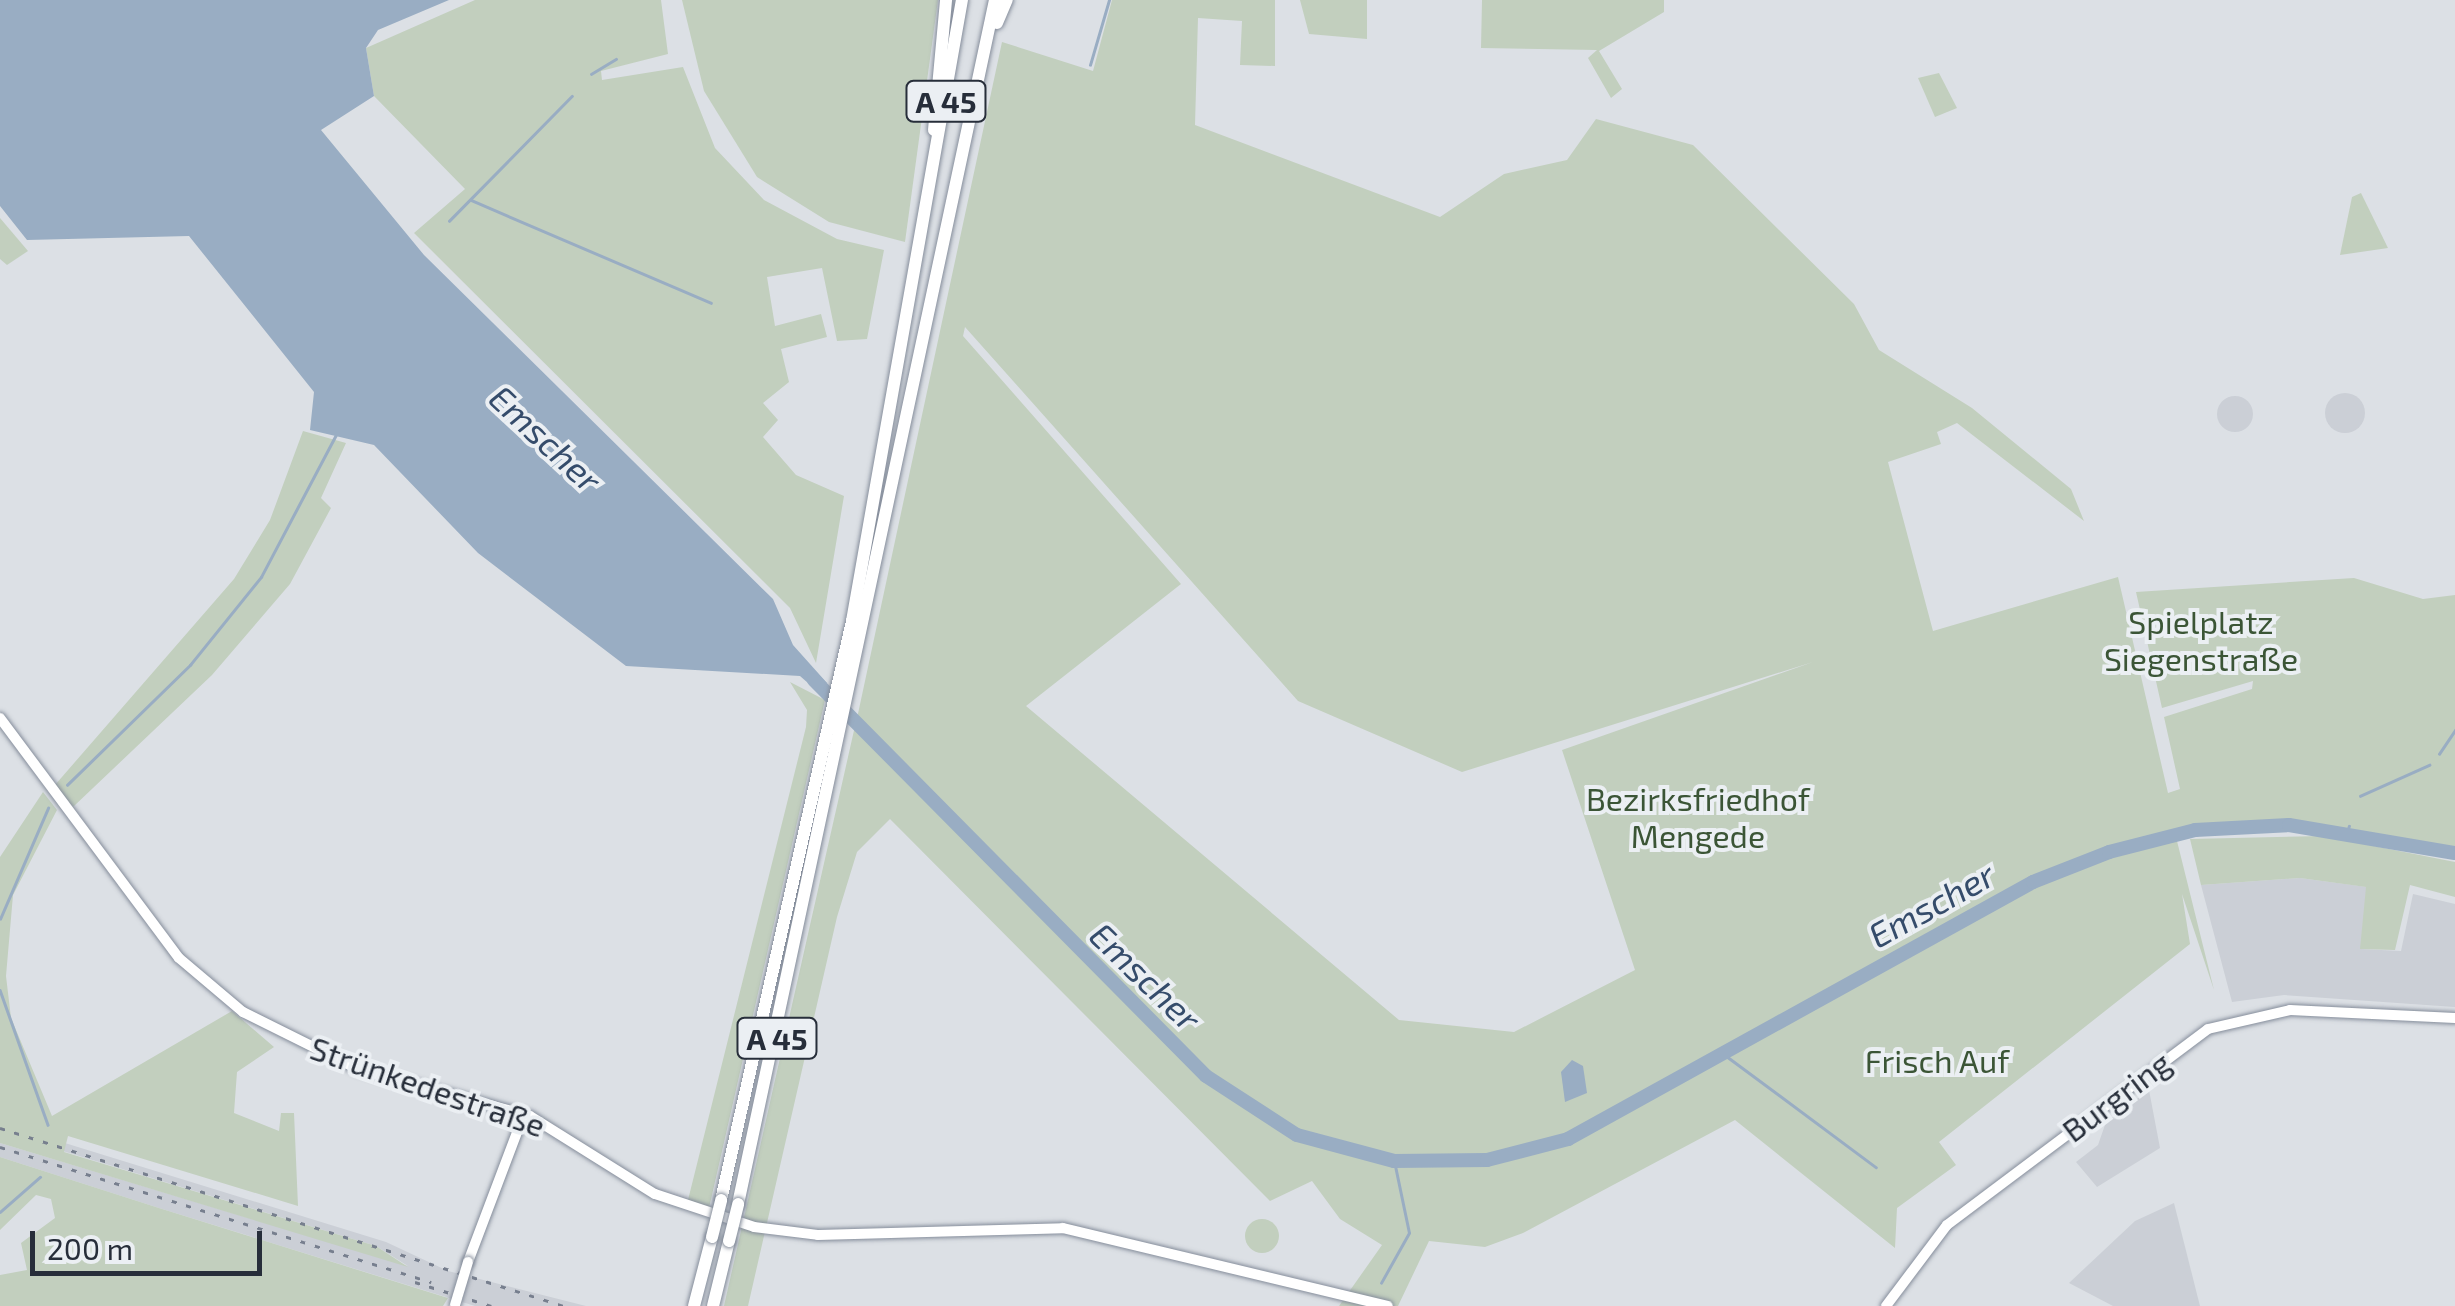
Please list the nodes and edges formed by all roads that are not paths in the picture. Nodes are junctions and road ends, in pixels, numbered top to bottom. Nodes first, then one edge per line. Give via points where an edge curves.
1 (946, 0) edge
2 (962, 0) edge
3 (996, 0) edge
4 (1007, 0) edge
5 (988, 44) junction
6 (930, 202) junction
7 (0, 718) edge
8 (2455, 1018) edge
9 (524, 1114) junction
10 (454, 1305) edge
11 (694, 1306) edge
12 (713, 1306) edge
13 (1388, 1306) edge
14 (1886, 1306) edge

1 - 6 highway
2 - 6 highway, A 45
3 - 5 highway, A 45
4 - 5 highway
5 - 12 highway, A 45, bridge via 815,872
6 - 11 highway, A 45, bridge via 807,831
7 - 9 main road, Strünkedestraße via 158,934 226,1000 358,1069
8 - 14 main road, Burgring via 2405,1021 2290,1010 2208,1029 1947,1225
9 - 10 main road, bridge
9 - 13 main road, Strünkedestraße via 655,1194 754,1226 818,1235 1063,1228

